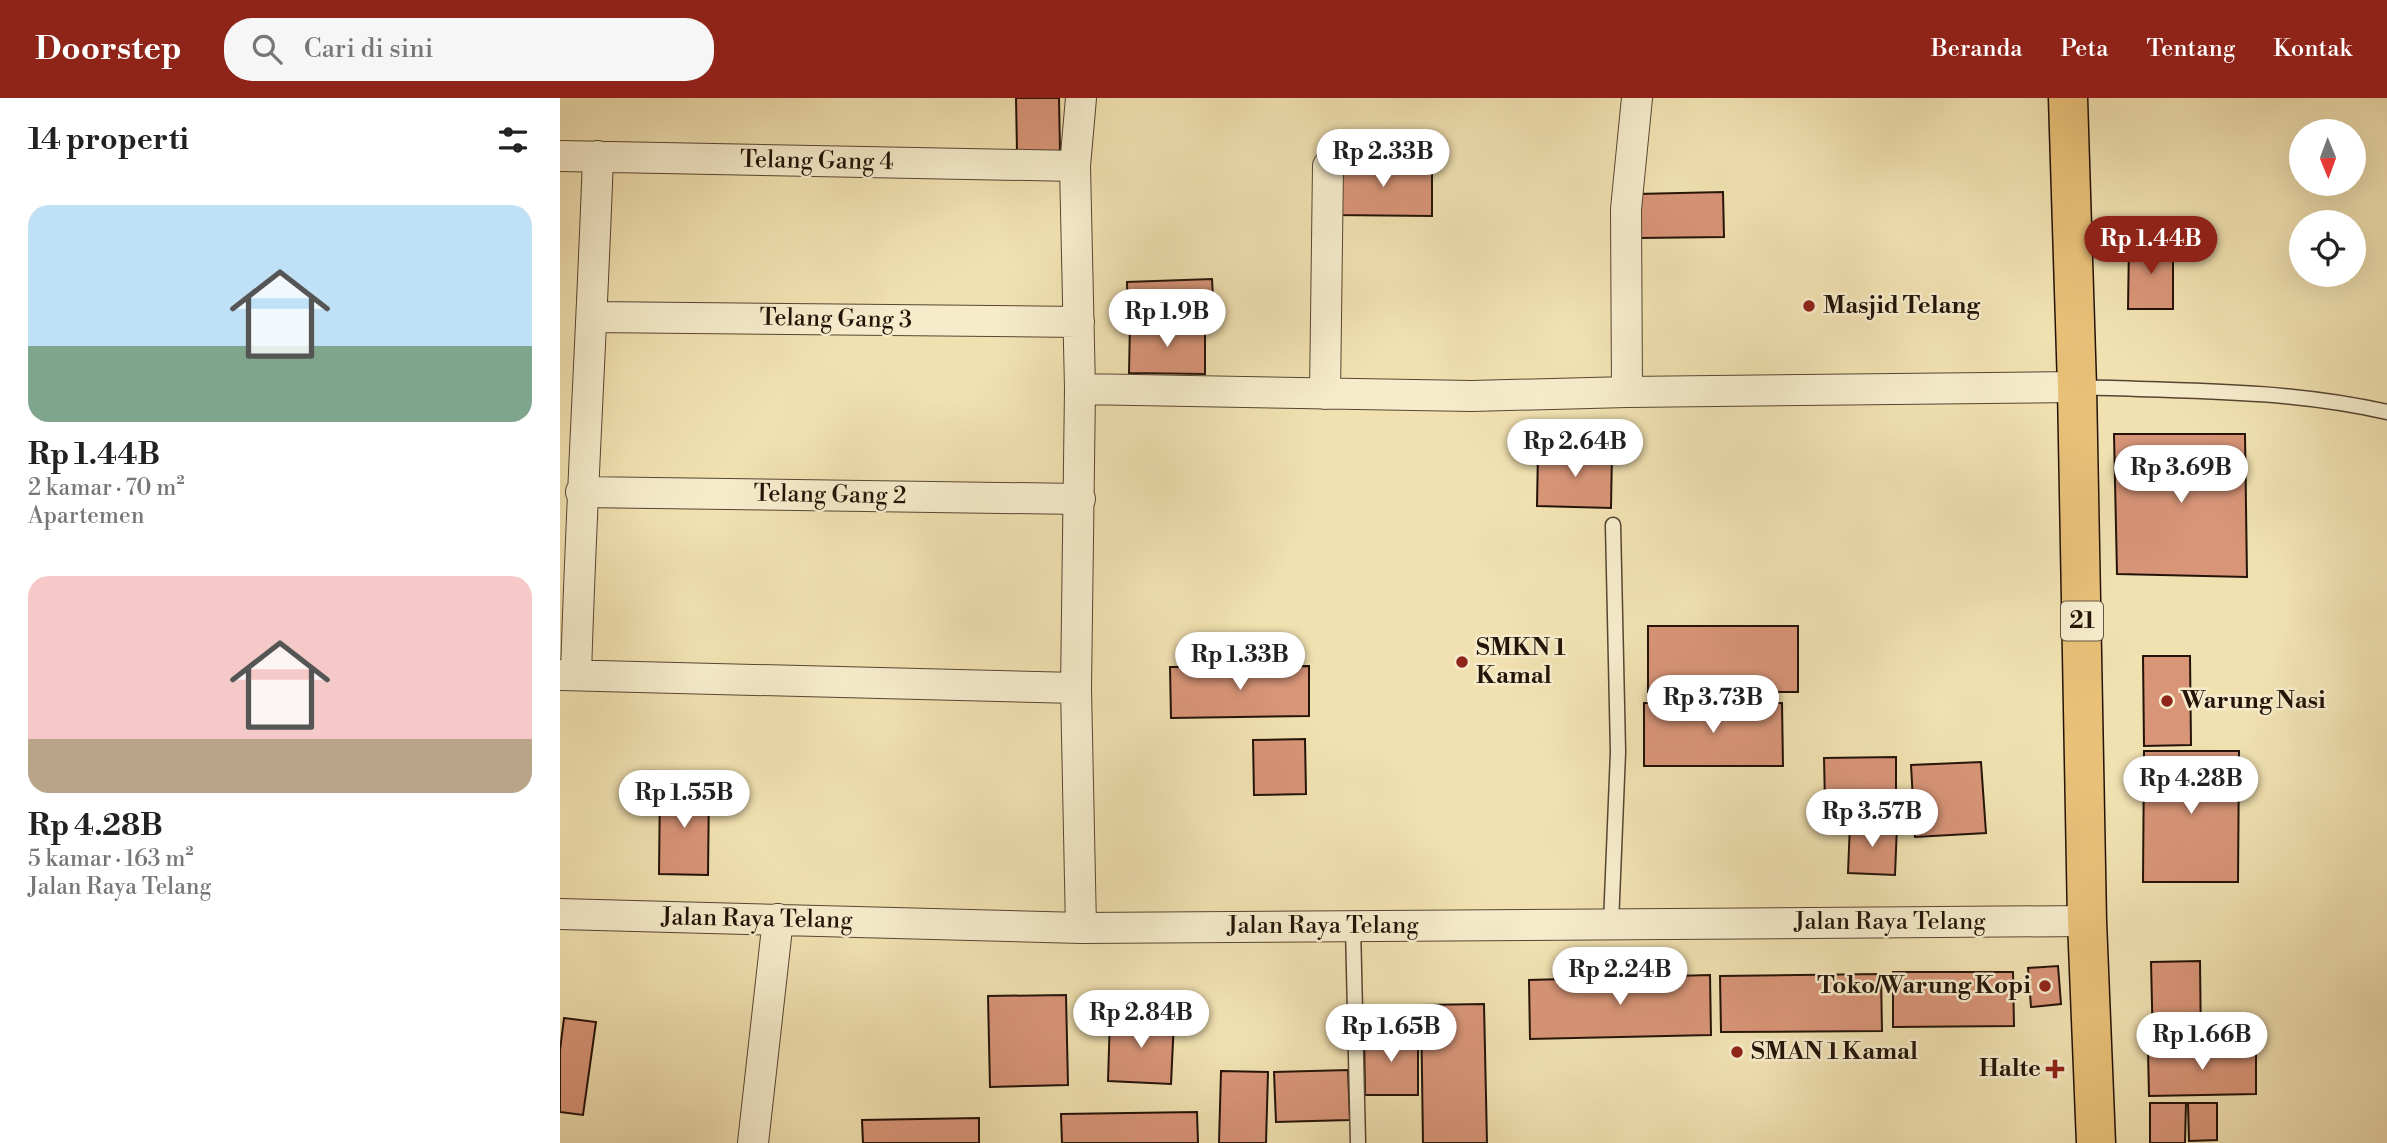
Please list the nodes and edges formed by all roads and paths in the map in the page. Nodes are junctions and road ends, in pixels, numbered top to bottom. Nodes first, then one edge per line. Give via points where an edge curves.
1 (1081, 98) edge
2 (1637, 98) edge
3 (2068, 98) edge
4 (560, 156) edge
5 (598, 156) junction
6 (1075, 166) junction
7 (1328, 166) dead end
8 (593, 317) junction
9 (1079, 322) junction
10 (2077, 387) junction
11 (1080, 389) junction
12 (1627, 392) junction
13 (1325, 394) junction
14 (2387, 412) edge
15 (581, 492) junction
16 (1080, 499) junction
17 (1613, 525) dead end
18 (568, 675) edge
19 (1076, 688) junction
20 (560, 914) edge
21 (778, 919) junction
22 (2087, 921) junction
23 (1611, 924) junction
24 (1353, 926) junction
25 (1081, 928) junction
26 (753, 1143) edge
27 (1358, 1143) edge
28 (2096, 1143) edge

1 - 6 street
2 - 12 street via 1626,209
3 - 10 highway, 21
4 - 5 street, Telang Gang 4
5 - 6 street, Telang Gang 4
5 - 8 street
6 - 9 street
7 - 13 street
8 - 9 street, Telang Gang 3
8 - 15 street
9 - 11 street
10 - 12 street
10 - 14 lane via 2227,392
10 - 22 highway, 21
11 - 13 street
11 - 16 street
12 - 13 street
15 - 16 street, Telang Gang 2
15 - 18 street
16 - 19 street
17 - 23 lane via 1618,752
18 - 19 street
19 - 25 street
20 - 21 street, Jalan Raya Telang
21 - 25 street, Jalan Raya Telang
21 - 26 street
22 - 23 street, Jalan Raya Telang
22 - 28 highway, 21
23 - 24 street, Jalan Raya Telang
24 - 25 street, Jalan Raya Telang
24 - 27 lane

